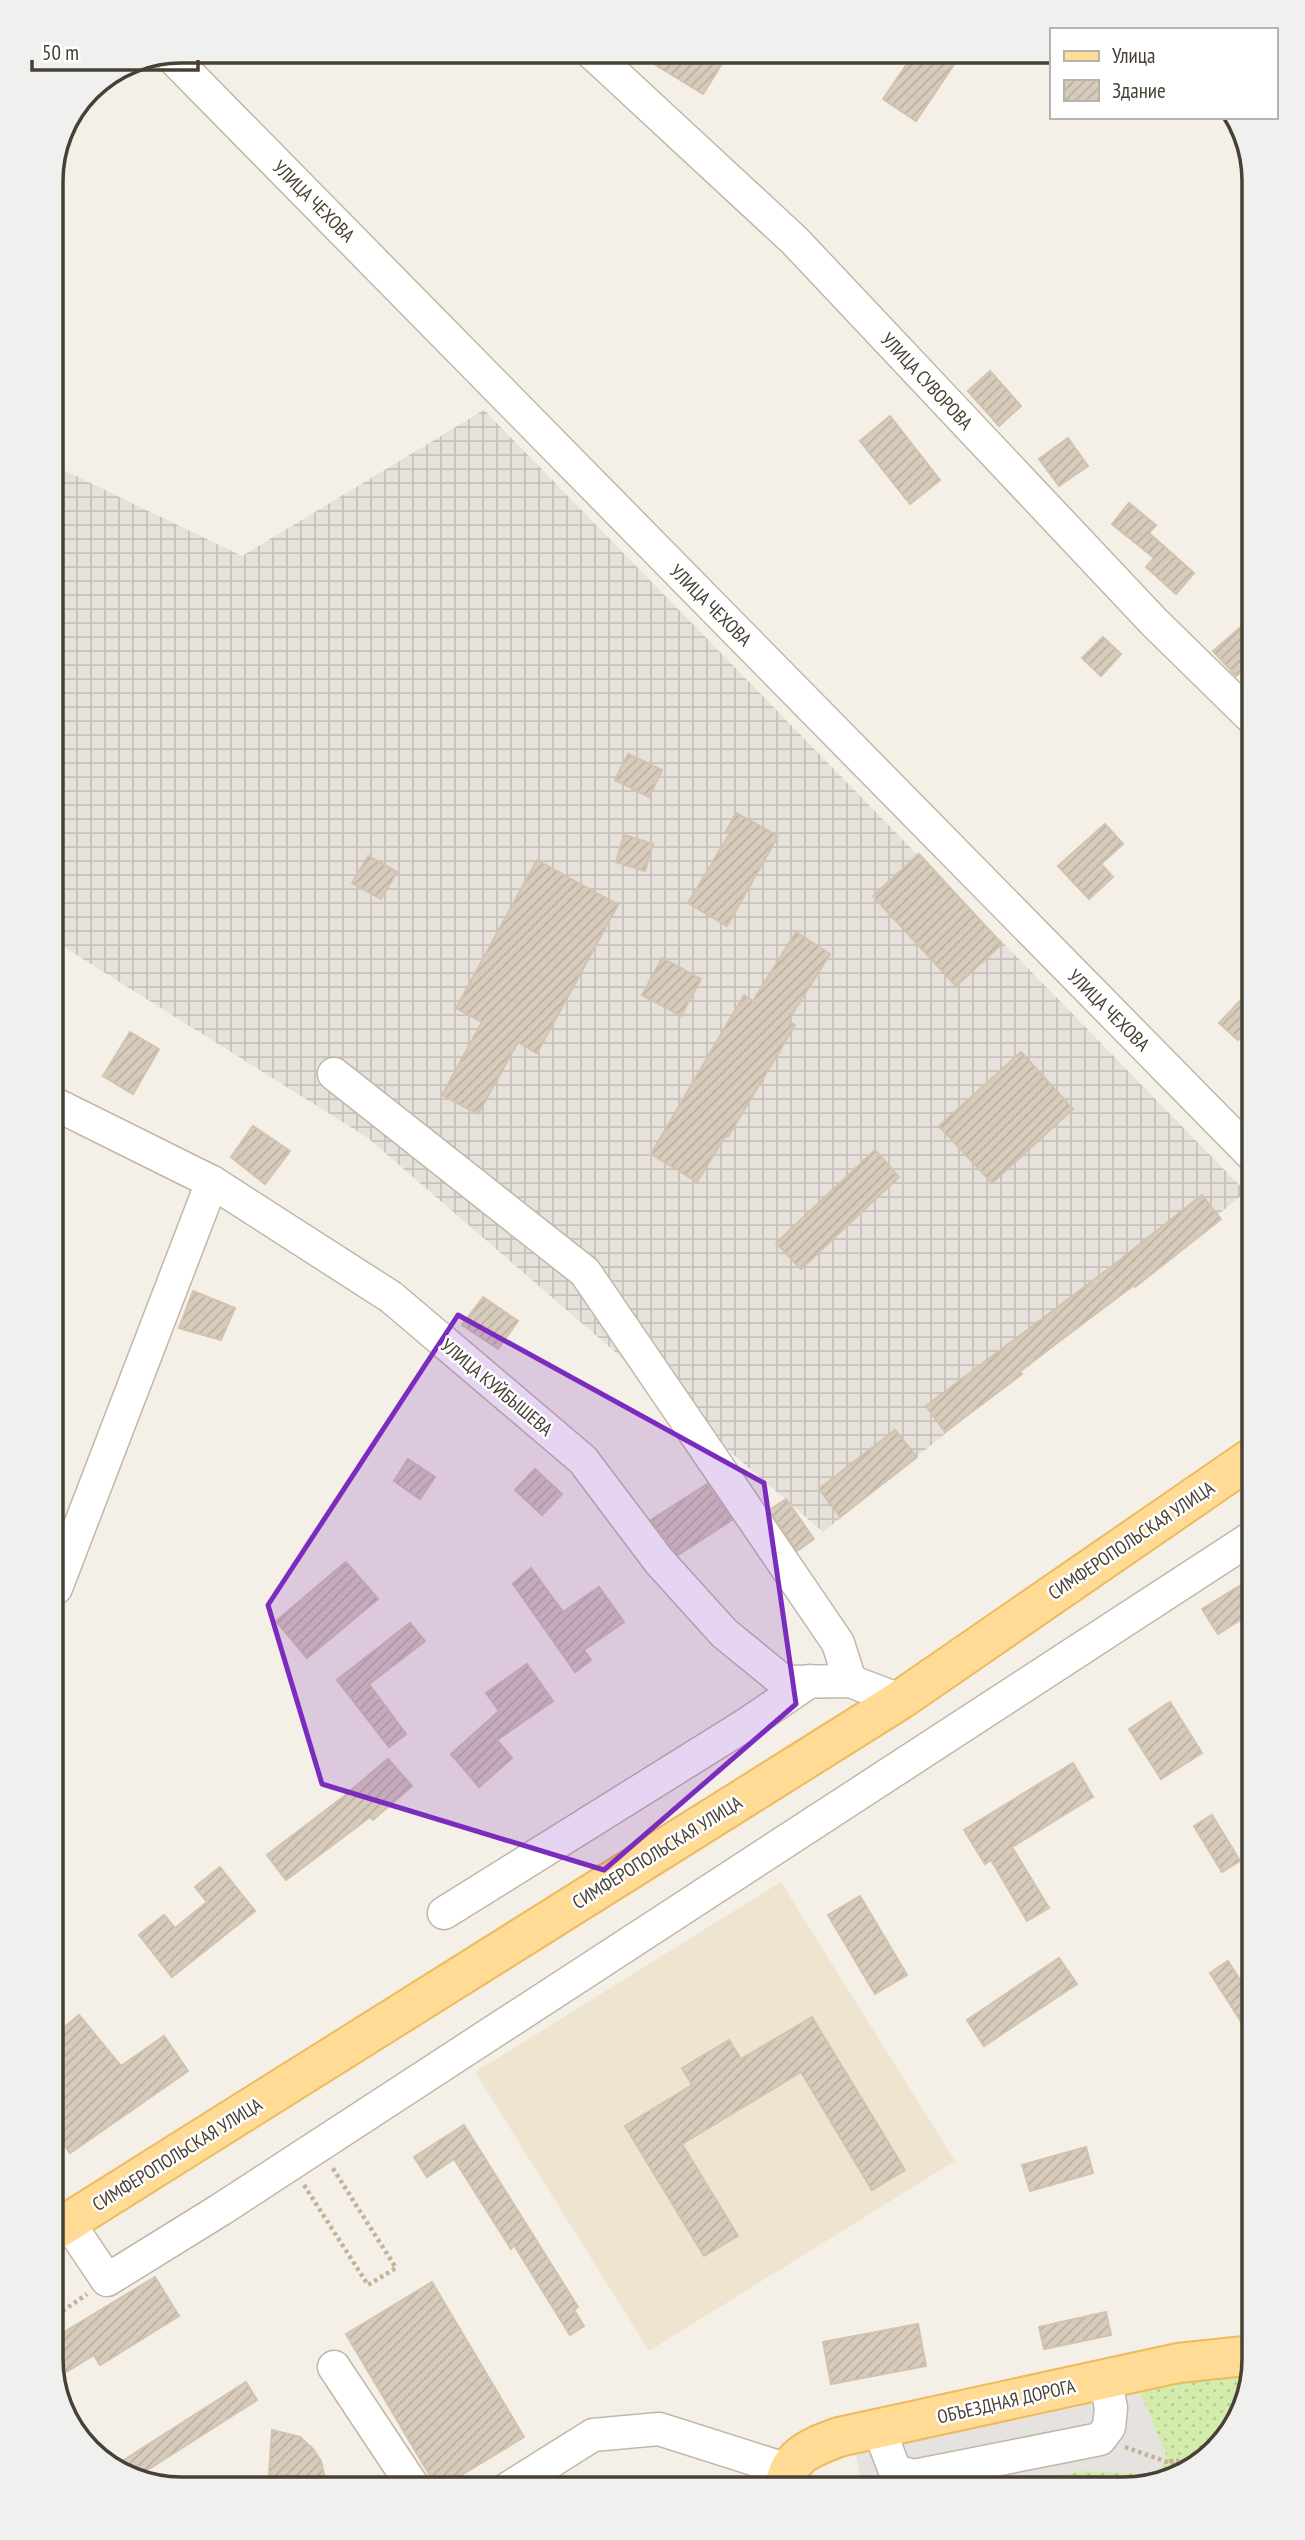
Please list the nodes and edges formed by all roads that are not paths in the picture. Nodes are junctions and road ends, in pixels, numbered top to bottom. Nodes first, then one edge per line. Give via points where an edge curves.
1 (178, 63) edge
2 (603, 63) edge
3 (1242, 708) edge
4 (334, 1074) dead end
5 (63, 1110) edge
6 (1242, 1145) edge
7 (212, 1182) junction
8 (1242, 1464) edge
9 (1242, 1544) edge
10 (63, 1570) edge
11 (810, 1681) junction
12 (849, 1681) junction
13 (900, 1700) junction
14 (444, 1913) dead end
15 (63, 2225) edge
16 (63, 2230) edge
17 (1242, 2356) edge
18 (334, 2367) dead end
19 (1105, 2378) junction
20 (879, 2429) junction
21 (407, 2477) edge
22 (526, 2477) edge
23 (779, 2477) edge
24 (787, 2477) edge

1 - 6 street, УЛИЦА ЧЕХОВА
2 - 3 street, УЛИЦА СУВОРОВА via 795,241 1154,622
4 - 12 street via 585,1272 838,1643
5 - 7 street, УЛИЦА КУЙБЫШЕВА
7 - 10 street
7 - 11 street, УЛИЦА КУЙБЫШЕВА via 391,1297 475,1367 583,1461 659,1561 724,1633 784,1682
8 - 13 main road, СИМФЕРОПОЛЬСКАЯ УЛИЦА
9 - 16 street via 107,2280
11 - 12 street, УЛИЦА КУЙБЫШЕВА
11 - 14 street
12 - 13 street, УЛИЦА КУЙБЫШЕВА
13 - 15 main road, СИМФЕРОПОЛЬСКАЯ УЛИЦА
17 - 19 main road, ОБЪЕЗДНАЯ ДОРОГА
18 - 21 street
19 - 20 main road, ОБЪЕЗДНАЯ ДОРОГА
19 - 20 street via 1111,2408 1109,2427 1100,2439 914,2476 895,2472
20 - 24 main road, ОБЪЕЗДНАЯ ДОРОГА via 809,2448
22 - 23 street via 593,2435 659,2429

